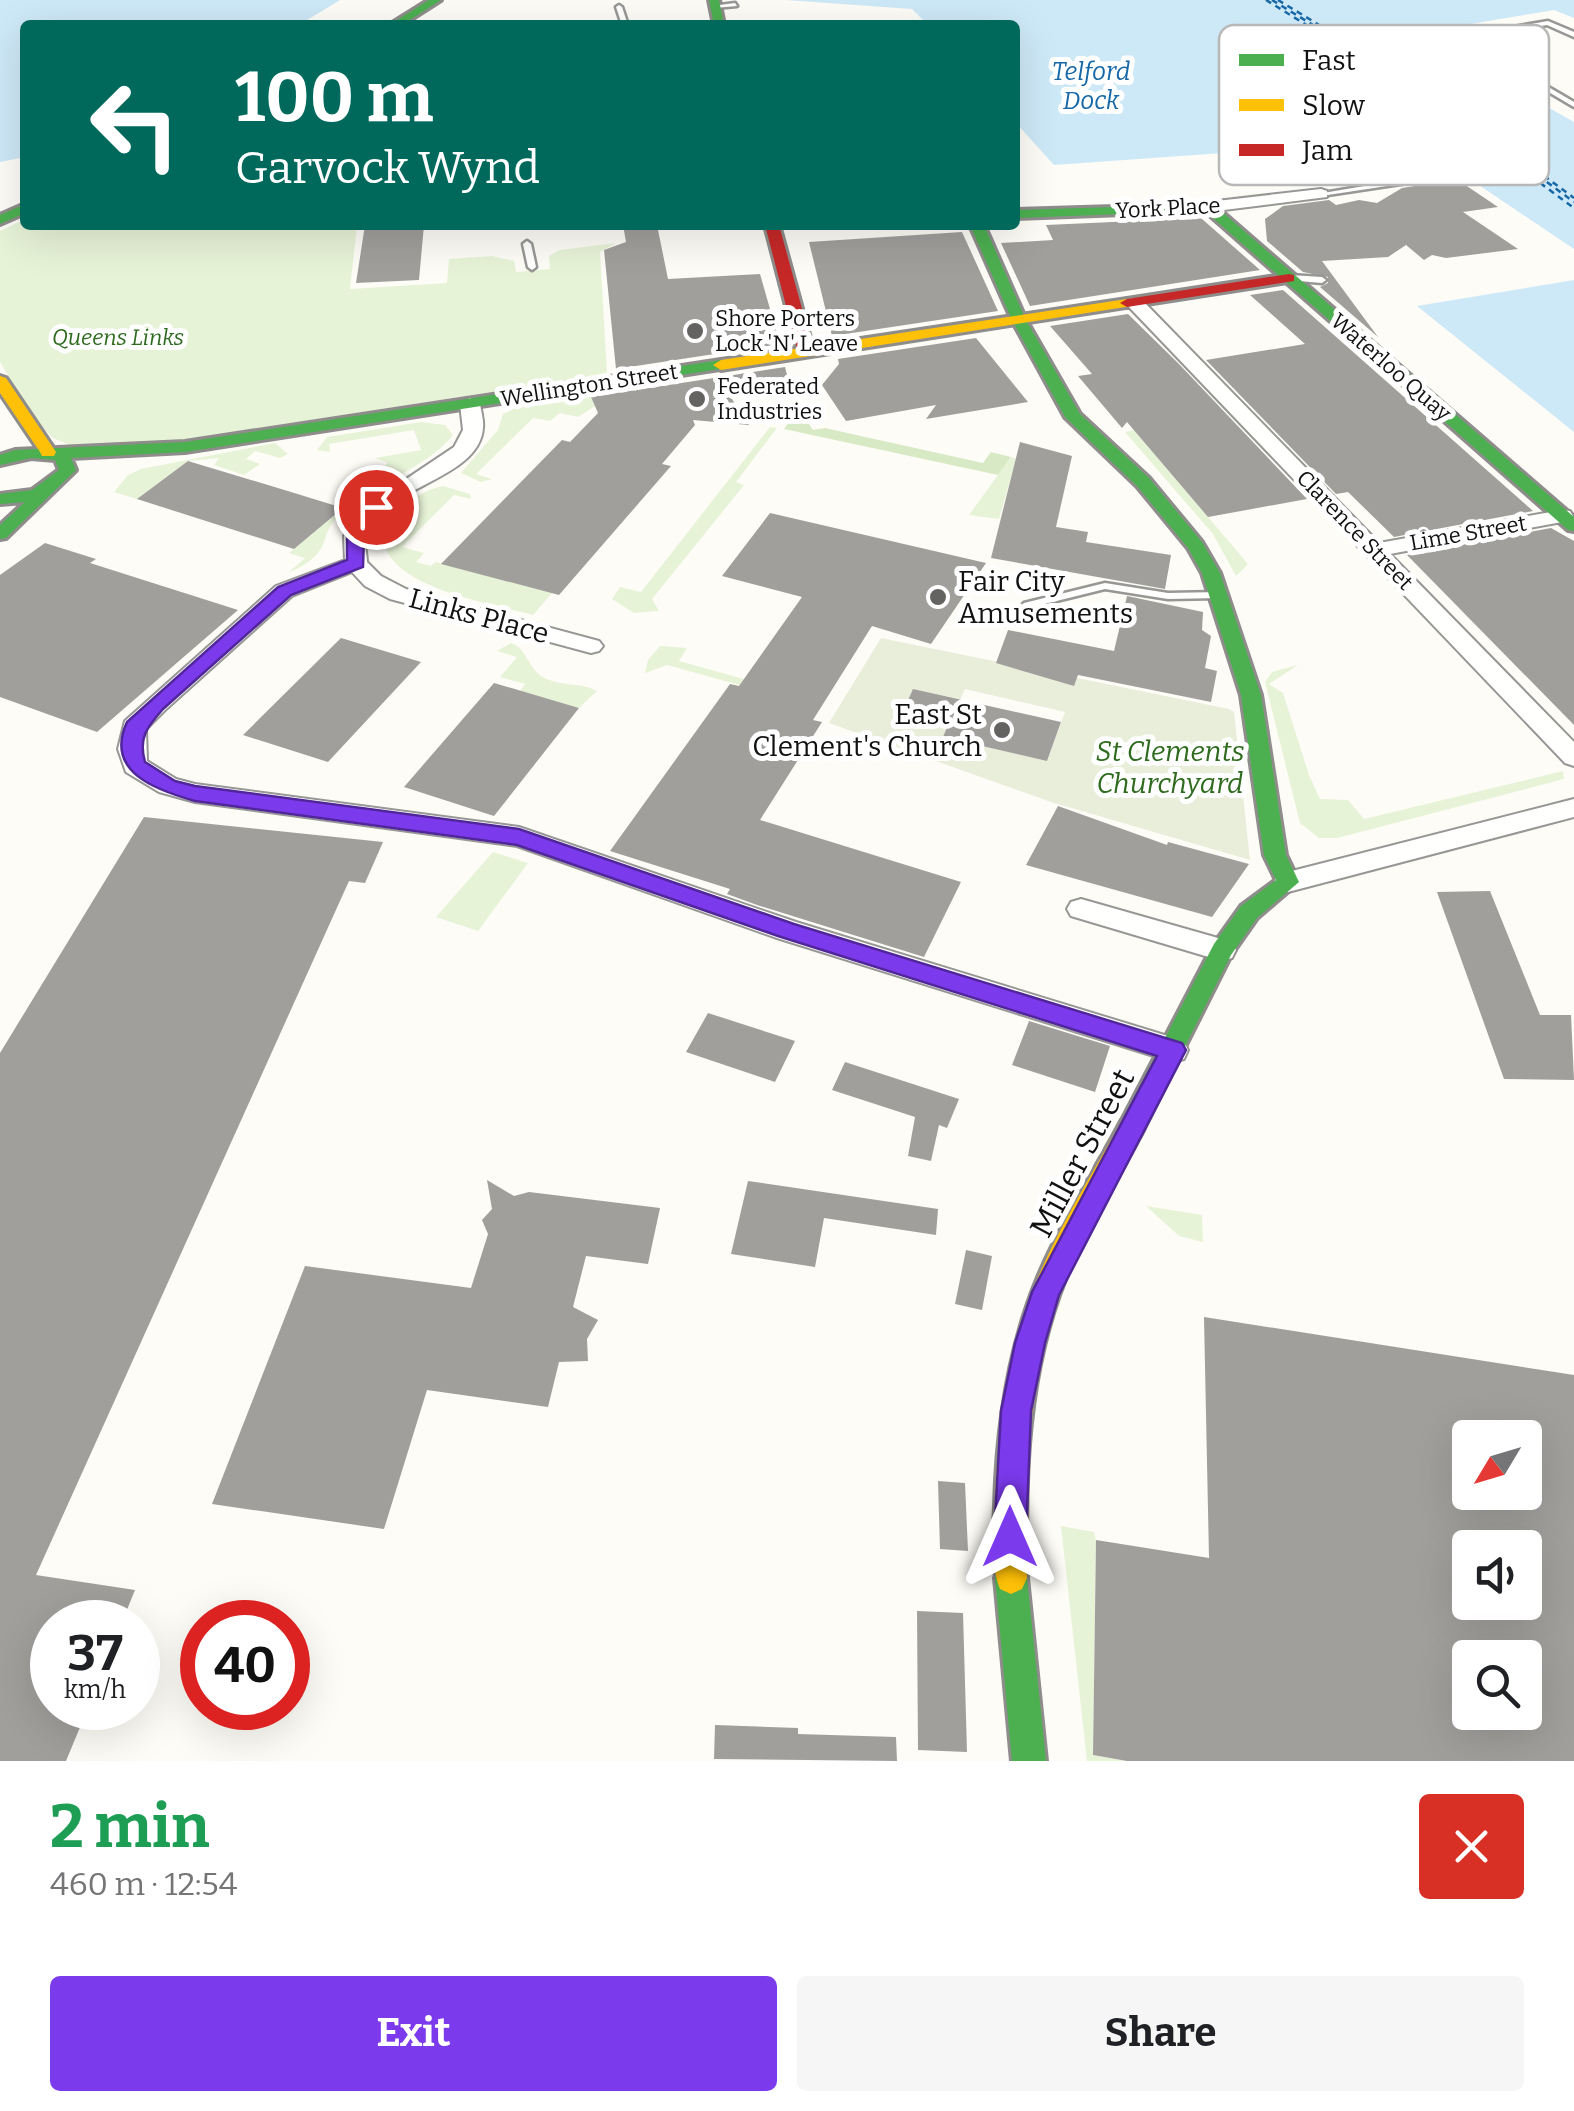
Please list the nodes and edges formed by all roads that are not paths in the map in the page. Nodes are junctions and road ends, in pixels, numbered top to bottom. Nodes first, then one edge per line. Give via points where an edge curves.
1 (436, 0) edge
2 (619, 7) dead end
3 (402, 20) edge
4 (623, 20) edge
5 (1536, 25) edge
6 (1574, 35) edge
7 (1549, 91) edge
8 (1574, 106) edge
9 (1379, 185) edge
10 (1321, 194) joint
11 (1197, 203) junction
12 (1020, 214) edge
13 (773, 230) edge
14 (980, 230) edge
15 (527, 244) dead end
16 (532, 267) dead end
17 (1289, 278) junction
18 (1322, 280) dead end
19 (1135, 303) junction
20 (1019, 320) junction
21 (806, 352) junction
22 (7, 398) edge
23 (470, 404) junction
24 (185, 447) junction
25 (51, 453) junction
26 (0, 458) edge
27 (54, 486) junction
28 (0, 499) edge
29 (1568, 521) edge
30 (0, 534) edge
31 (1374, 550) junction
32 (356, 563) junction
33 (1221, 595) junction
34 (1028, 605) dead end
35 (591, 646) dead end
36 (1574, 757) edge
37 (1574, 808) edge
38 (1288, 882) junction
39 (1080, 909) dead end
40 (1222, 950) junction
41 (1173, 1050) junction
42 (1029, 1761) edge

1 - 3 street
2 - 4 lane
5 - 6 lane
7 - 8 lane
9 - 10 lane
10 - 11 street, York Place
11 - 12 street, York Place
11 - 17 street, Waterloo Quay
13 - 21 street
14 - 20 street
15 - 16 lane
17 - 18 lane
17 - 19 street, Wellington Street
17 - 29 street, Waterloo Quay
19 - 20 street, Wellington Street
19 - 31 street, Clarence Street
20 - 21 street, Wellington Street
20 - 33 street via 1073,418 1162,504 1196,546
21 - 23 street, Wellington Street
22 - 25 street
22 - 26 street via 14,434
23 - 24 street, Wellington Street
23 - 32 street via 472,439 446,464 370,512 356,535
24 - 25 street, Wellington Street
24 - 27 street, Wellington Street
25 - 26 street, Wellington Street
25 - 27 street via 68,470
27 - 28 street, Wellington Street
27 - 30 street
29 - 31 street, Lime Street
31 - 36 street, Clarence Street
32 - 35 street, Links Place via 390,592
32 - 41 street via 284,591 156,704 134,727 136,766 195,793 519,837 786,930
33 - 34 lane via 1168,596 1105,586
33 - 38 street via 1251,695 1275,855
37 - 38 street
38 - 40 street, Miller Street via 1249,912
39 - 40 street
40 - 41 street, Miller Street
41 - 42 street, Miller Street via 1046,1292 1020,1394 1010,1573

